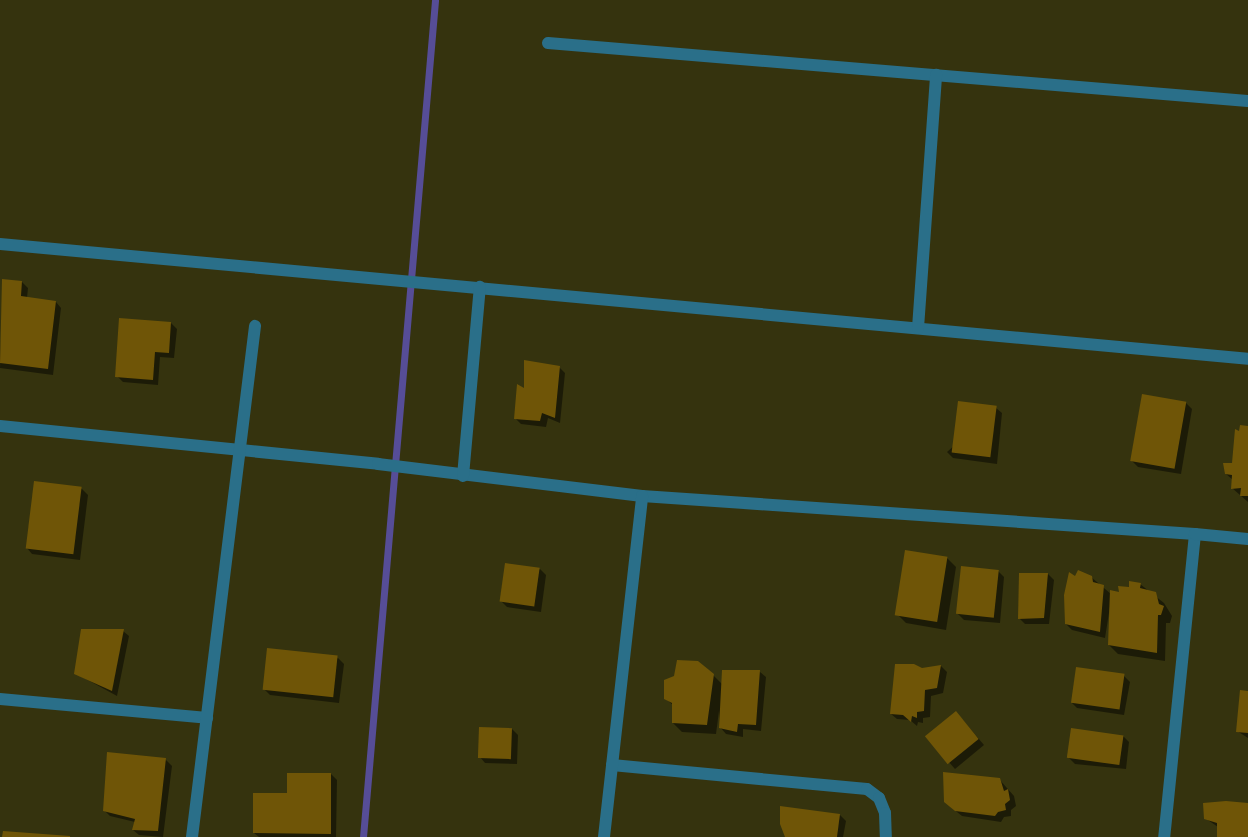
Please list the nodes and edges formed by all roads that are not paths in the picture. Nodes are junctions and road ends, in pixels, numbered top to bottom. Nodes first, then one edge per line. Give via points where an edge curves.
1 (548, 43) dead end
2 (936, 75) junction
3 (1248, 101) edge
4 (0, 244) edge
5 (480, 287) junction
6 (255, 326) dead end
7 (918, 328) junction
8 (1248, 359) edge
9 (0, 426) edge
10 (240, 450) junction
11 (463, 476) junction
12 (642, 496) junction
13 (1195, 534) junction
14 (1248, 539) edge
15 (0, 698) edge
16 (207, 718) junction
17 (612, 766) junction
18 (192, 837) edge
19 (604, 837) edge
20 (886, 837) edge
21 (1164, 837) edge

1 - 2 street
2 - 3 street
2 - 7 street
4 - 5 street
5 - 7 street
5 - 11 street
6 - 10 street
7 - 8 street
9 - 10 street
10 - 11 street
10 - 16 street
11 - 12 street
12 - 13 street
12 - 17 street
13 - 14 street
13 - 21 street
15 - 16 street
16 - 18 street
17 - 19 street
17 - 20 street via 867,789 880,798 885,812

